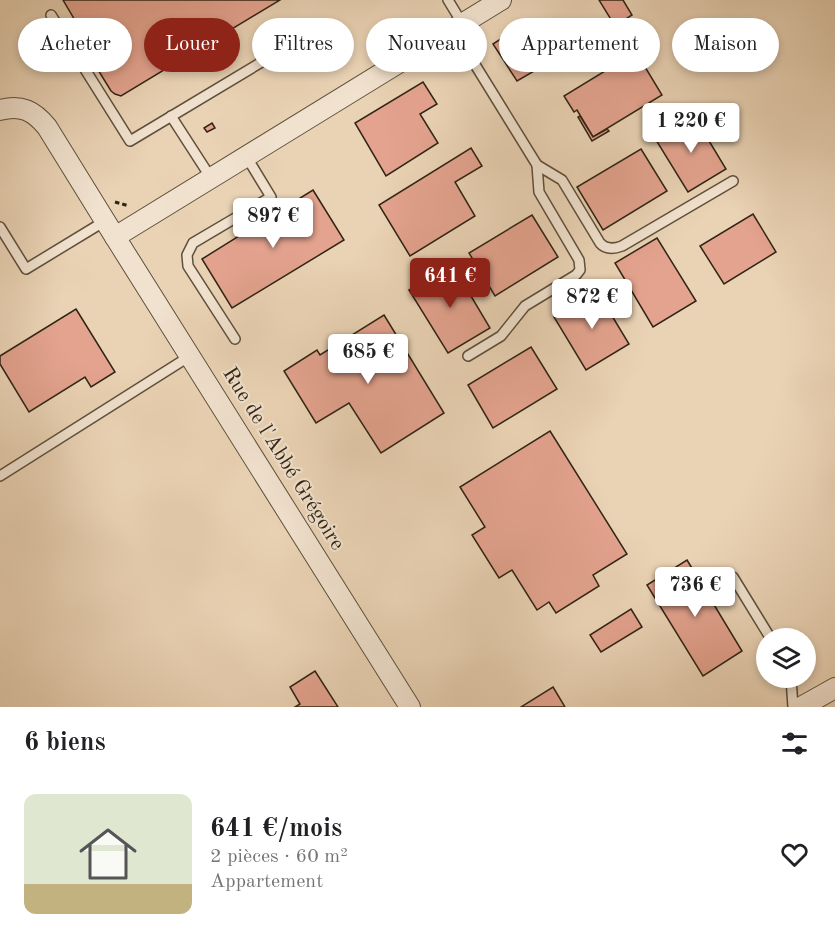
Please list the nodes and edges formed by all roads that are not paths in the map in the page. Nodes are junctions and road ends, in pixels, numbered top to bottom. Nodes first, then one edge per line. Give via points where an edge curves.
1 (448, 0) edge
2 (501, 0) edge
3 (51, 15) dead end
4 (455, 18) edge
5 (471, 18) edge
6 (252, 68) edge
7 (383, 72) edge
8 (484, 72) edge
9 (0, 110) edge
10 (171, 116) junction
11 (246, 156) junction
12 (537, 165) junction
13 (211, 178) junction
14 (733, 181) dead end
15 (0, 227) edge
16 (110, 229) junction
17 (235, 339) dead end
18 (190, 356) junction
19 (468, 356) dead end
20 (0, 476) edge
21 (733, 577) dead end
22 (764, 628) edge
23 (792, 688) edge
24 (835, 688) edge
25 (410, 707) edge
26 (793, 707) edge
27 (801, 707) edge

1 - 4 lane
2 - 5 street
3 - 10 lane via 130,141
6 - 10 lane
7 - 11 street
8 - 12 lane
9 - 16 street, Rue de l'Abbé Grégoire via 19,108 38,116
10 - 13 lane
11 - 13 street
11 - 17 lane via 271,196 193,243 187,255 188,266
12 - 14 lane via 562,180 600,243 610,249 622,246
12 - 19 lane via 539,192 579,260 580,270 525,306 501,336
13 - 16 street
15 - 16 lane via 26,269
16 - 18 street, Rue de l'Abbé Grégoire
18 - 20 lane
18 - 25 street, Rue de l'Abbé Grégoire
21 - 22 lane
23 - 26 lane
24 - 27 street

